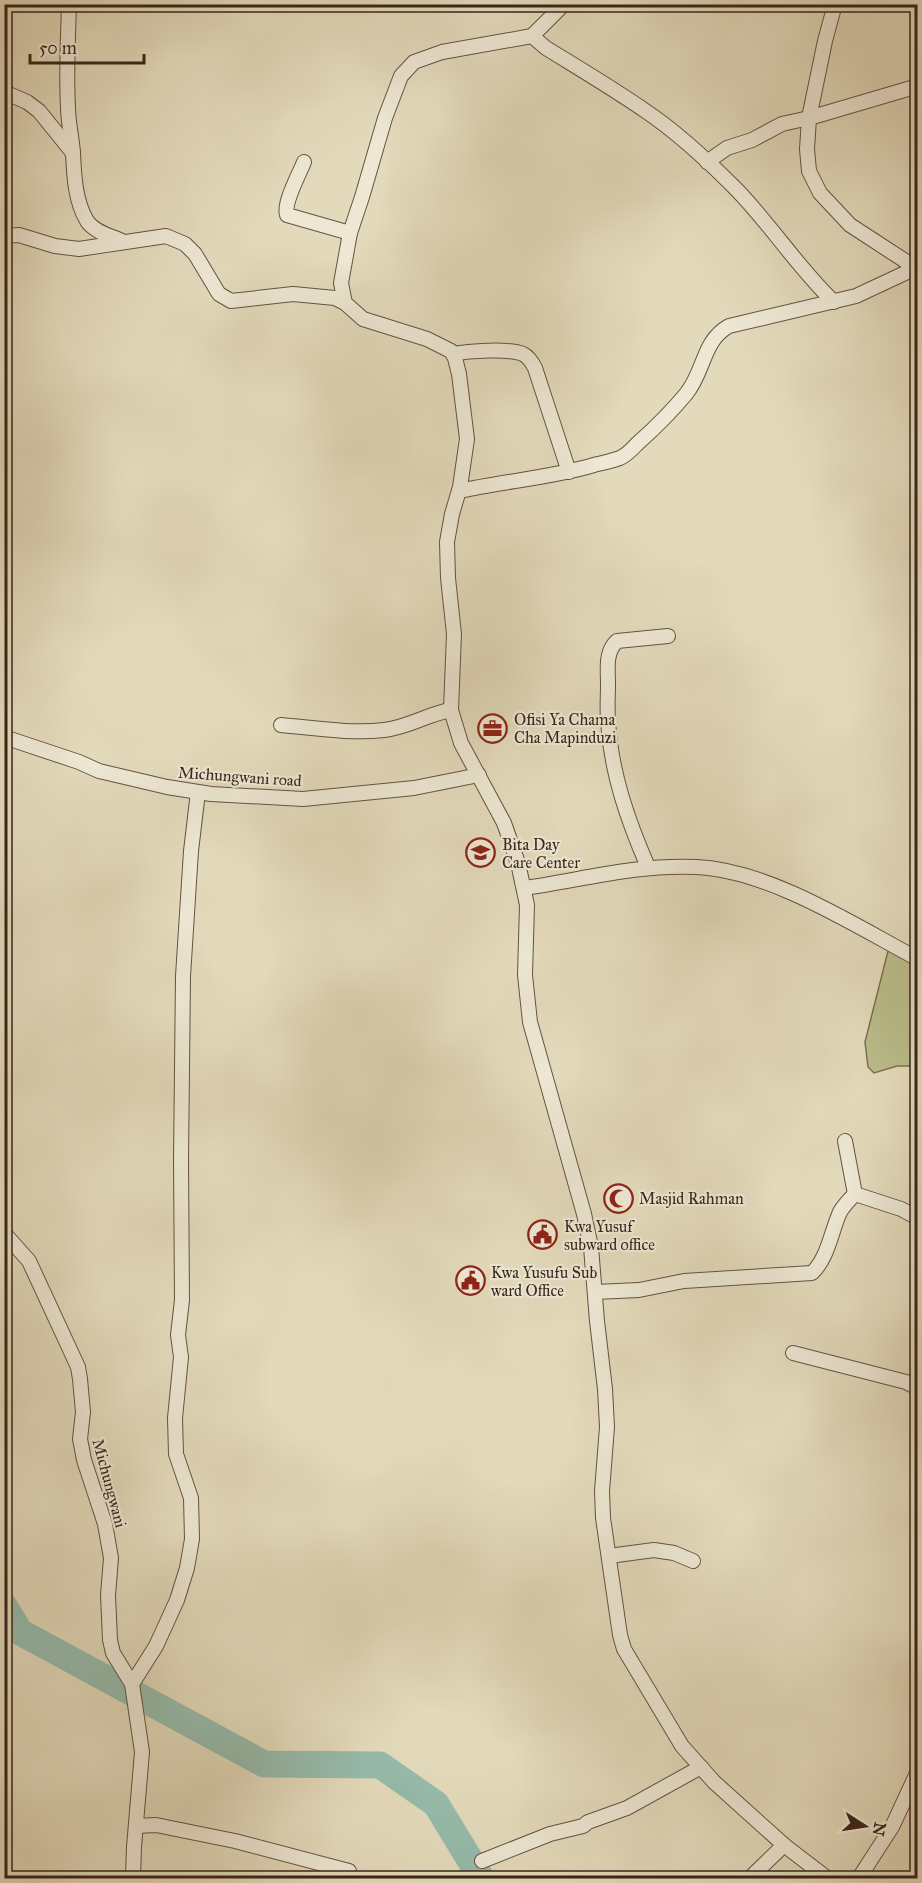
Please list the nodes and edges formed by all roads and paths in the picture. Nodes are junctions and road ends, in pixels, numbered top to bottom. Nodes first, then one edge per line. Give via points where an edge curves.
1 (69, 4) edge
2 (564, 4) edge
3 (835, 4) edge
4 (532, 36) junction
5 (918, 86) edge
6 (4, 92) edge
7 (19, 99) junction
8 (4, 103) edge
9 (810, 118) junction
10 (73, 153) junction
11 (304, 162) dead end
12 (706, 162) junction
13 (350, 234) junction
14 (4, 236) edge
15 (122, 241) junction
16 (917, 268) edge
17 (834, 302) junction
18 (345, 303) junction
19 (453, 354) junction
20 (569, 472) junction
21 (459, 491) junction
22 (668, 636) dead end
23 (451, 710) junction
24 (281, 725) dead end
25 (4, 737) edge
26 (479, 775) junction
27 (198, 792) junction
28 (648, 867) junction
29 (524, 888) junction
30 (918, 959) edge
31 (845, 1141) dead end
32 (855, 1194) junction
33 (918, 1218) edge
34 (7, 1239) edge
35 (595, 1292) junction
36 (793, 1353) dead end
37 (916, 1384) edge
38 (609, 1556) junction
39 (693, 1561) dead end
40 (132, 1684) junction
41 (701, 1767) junction
42 (918, 1772) edge
43 (136, 1826) junction
44 (784, 1845) junction
45 (482, 1861) dead end
46 (349, 1871) dead end
47 (134, 1878) edge
48 (750, 1878) edge
49 (827, 1878) edge
50 (859, 1878) edge

1 - 10 street via 67,98
2 - 4 street
3 - 9 street
4 - 12 street via 649,113
4 - 13 street via 442,52 408,67 385,118
5 - 9 street
6 - 7 street
7 - 8 street
7 - 10 street via 39,111
9 - 12 street via 782,124 727,148
9 - 16 street via 809,171 820,194 850,225
10 - 15 street via 80,205 88,223
11 - 13 street via 287,204 287,215
12 - 17 street via 734,187
13 - 18 street via 342,274
14 - 15 street via 19,235 79,249
15 - 18 street via 166,236 185,244 219,294 231,301 293,294 335,298
16 - 17 street
17 - 20 street via 729,326 719,332 688,391 662,421 621,457
18 - 19 street via 363,319 427,339
19 - 20 street via 509,351 530,358
19 - 21 street via 467,439
20 - 21 street
21 - 23 street via 447,542 454,634
22 - 28 street via 617,641 608,662 612,754 631,827
23 - 24 street via 384,730
23 - 26 street via 461,743
25 - 27 street, Michungwani road via 99,771
26 - 27 street, Michungwani road via 414,788 303,799
26 - 29 street via 504,823
27 - 40 street via 183,976 182,1300 178,1335 181,1357 175,1418 176,1454 191,1498 192,1539 188,1568 177,1600 156,1646
28 - 29 street
28 - 30 street via 712,868 782,889
29 - 35 street via 530,1022 584,1214
31 - 32 street
32 - 33 street
32 - 35 street via 840,1212 829,1244 812,1273 684,1281 639,1290
34 - 40 street, Michungwani via 29,1261 78,1366 83,1412 80,1439 111,1558 110,1640 113,1653
35 - 38 street via 607,1417 602,1491
36 - 37 street
38 - 39 street via 654,1550
38 - 41 street via 624,1649 682,1746
40 - 43 street via 142,1752
41 - 44 street
41 - 45 street via 627,1808
42 - 50 street via 892,1827
43 - 46 street via 156,1825 235,1841
43 - 47 street
44 - 48 street
44 - 49 street

